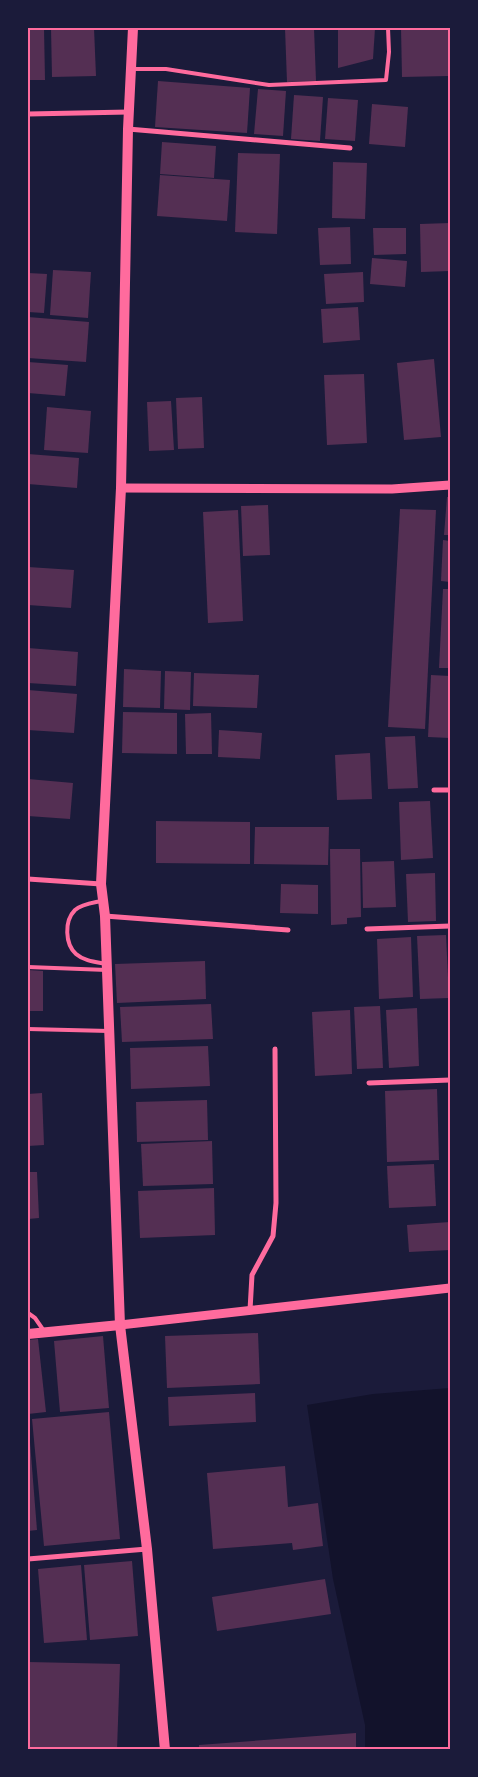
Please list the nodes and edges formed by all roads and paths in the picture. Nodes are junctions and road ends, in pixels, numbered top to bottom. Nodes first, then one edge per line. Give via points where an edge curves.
1 (133, 28) edge
2 (388, 28) edge
3 (130, 69) junction
4 (130, 112) junction
5 (28, 114) edge
6 (128, 129) junction
7 (350, 148) dead end
8 (450, 485) edge
9 (121, 488) junction
10 (434, 790) dead end
11 (450, 790) edge
12 (28, 879) edge
13 (101, 884) junction
14 (103, 900) junction
15 (105, 916) junction
16 (450, 926) edge
17 (367, 929) dead end
18 (288, 930) dead end
19 (107, 967) junction
20 (28, 968) edge
21 (28, 1028) edge
22 (108, 1031) junction
23 (275, 1049) dead end
24 (450, 1080) edge
25 (369, 1083) dead end
26 (450, 1288) edge
27 (250, 1310) junction
28 (28, 1313) edge
29 (120, 1325) junction
30 (46, 1332) junction
31 (28, 1334) edge
32 (148, 1549) junction
33 (28, 1558) edge
34 (165, 1750) edge

1 - 3 main road
2 - 3 lane via 386,80 269,85 166,69
3 - 4 main road
4 - 5 street
4 - 6 main road
6 - 7 street
6 - 9 main road
8 - 9 street via 392,489
9 - 13 main road
10 - 11 street
12 - 13 street
13 - 14 main road
14 - 15 main road
14 - 19 lane via 76,910 70,917 67,932 77,955
15 - 18 street
15 - 19 main road
16 - 17 street
19 - 20 lane
19 - 22 main road
21 - 22 lane
22 - 29 main road
23 - 27 street via 276,1202 273,1236 252,1275
24 - 25 street
26 - 27 street
27 - 29 street
28 - 30 lane
29 - 30 main road
29 - 32 main road
30 - 31 main road
32 - 33 street
32 - 34 main road

